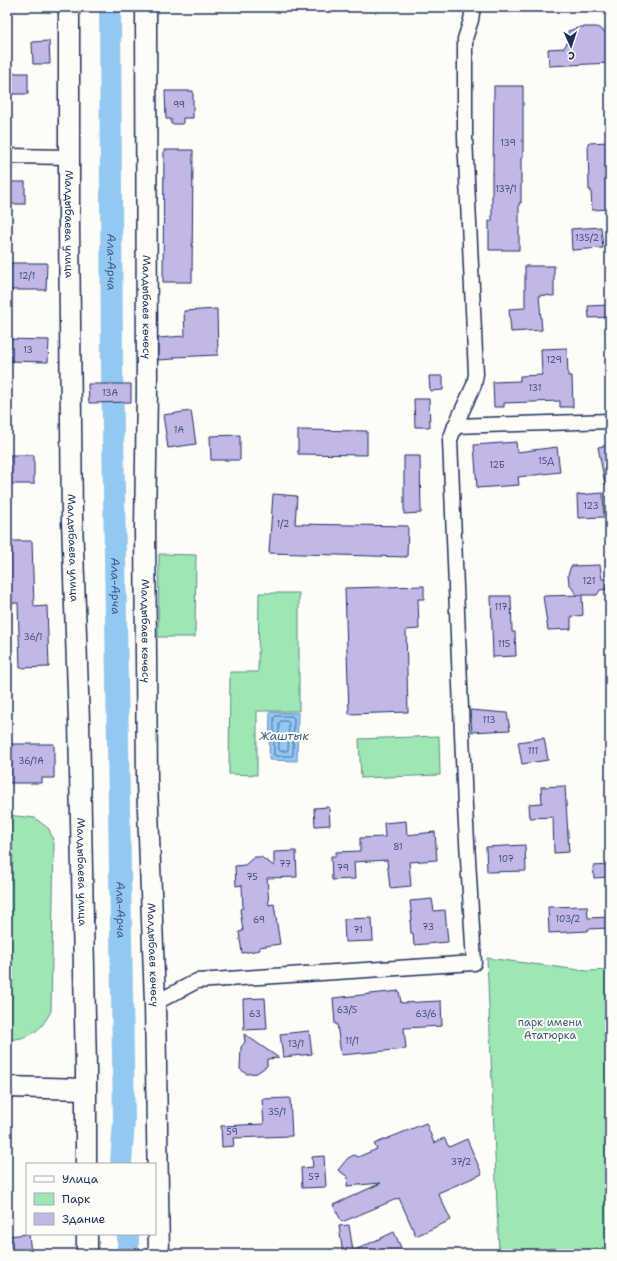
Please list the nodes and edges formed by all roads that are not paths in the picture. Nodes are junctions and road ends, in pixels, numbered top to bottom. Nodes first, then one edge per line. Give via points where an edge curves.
1 (69, 7) edge
2 (146, 7) edge
3 (473, 7) edge
4 (7, 156) edge
5 (69, 157) junction
6 (610, 420) edge
7 (455, 426) junction
8 (155, 1003) junction
9 (7, 1087) edge
10 (85, 1089) junction
11 (86, 1163) edge
12 (87, 1235) edge
13 (87, 1254) edge
14 (159, 1254) edge

1 - 5 street, Малдыбаева улица
2 - 8 street, Малдыбаев көчөсү via 147,765
3 - 7 street via 465,39 465,137 476,374 474,385
4 - 5 street
5 - 10 street, Малдыбаева улица via 72,520 79,729
6 - 7 street
7 - 8 street via 450,440 474,963 197,981
8 - 14 street, Малдыбаев көчөсү
9 - 10 street
10 - 11 street
12 - 13 street

